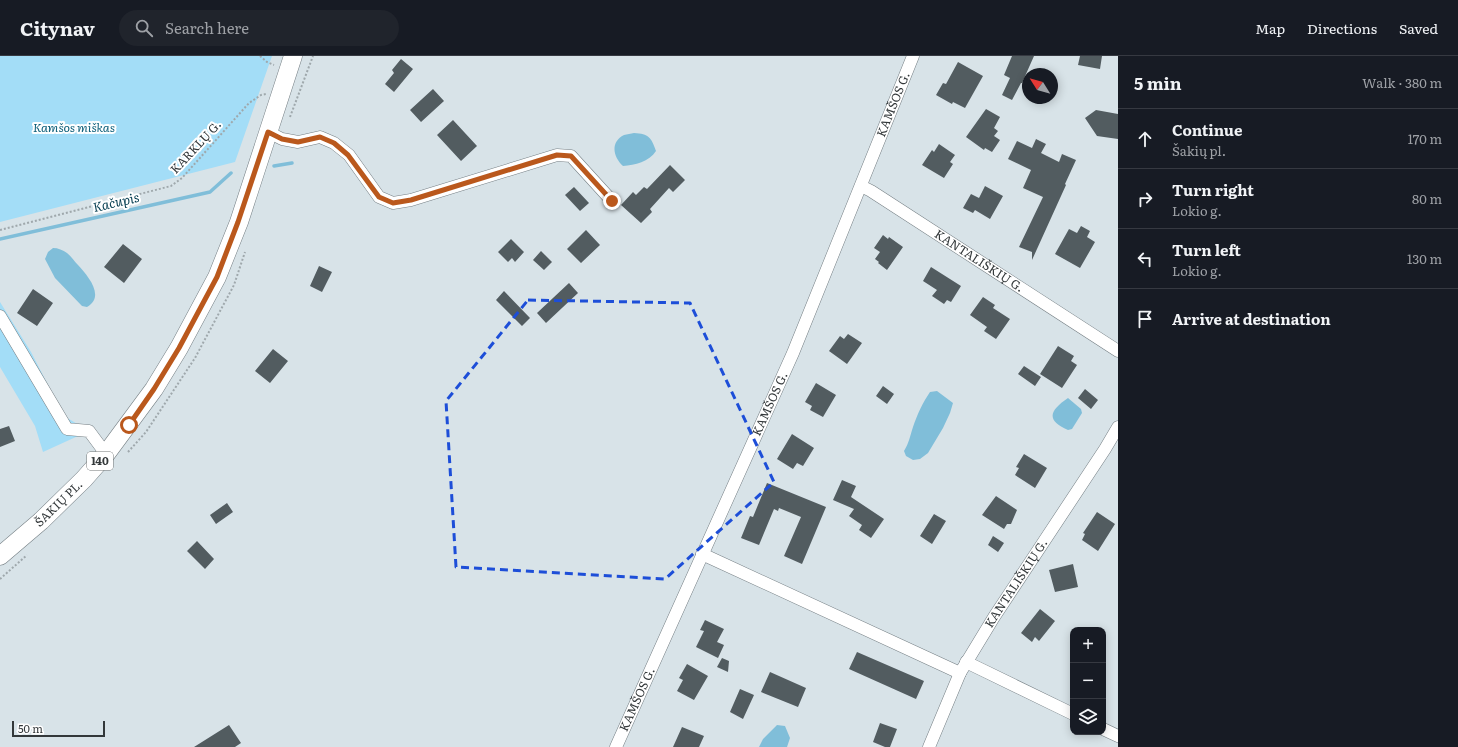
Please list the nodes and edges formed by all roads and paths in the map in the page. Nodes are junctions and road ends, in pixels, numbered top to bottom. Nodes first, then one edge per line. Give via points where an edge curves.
1 (293, 56) edge
2 (913, 56) edge
3 (280, 96) junction
4 (268, 132) junction
5 (861, 186) junction
6 (612, 201) dead end
7 (0, 230) edge
8 (0, 316) edge
9 (1118, 350) edge
10 (1118, 427) edge
11 (106, 454) junction
12 (702, 554) junction
13 (0, 556) edge
14 (966, 662) junction
15 (960, 673) junction
16 (1070, 713) edge
17 (1106, 730) edge
18 (1118, 736) edge
19 (616, 747) edge
20 (929, 747) edge

1 - 3 main road, ŠAKIŲ PL. / 140
2 - 5 street, KAMŠOS G.
3 - 4 main road, ŠAKIŲ PL. / 140
3 - 7 path, KARKLŲ G. via 269,93 249,103 182,178 171,186
4 - 6 street via 282,139 298,142 320,137 334,143 348,155 379,197 393,203 411,200 557,155 571,156
4 - 11 main road, ŠAKIŲ PL. / 140 via 217,277 154,389
5 - 9 street, KANTALIŠKIŲ G. via 872,190
5 - 12 street, KAMŠOS G. via 793,354
8 - 11 street via 68,429 89,431
10 - 14 street, KANTALIŠKIŲ G.
11 - 13 main road, ŠAKIŲ PL. / 140 via 41,521
12 - 15 street
12 - 19 street, KAMŠOS G.
14 - 15 street, KANTALIŠKIŲ G.
14 - 16 street
15 - 20 street, KANTALIŠKIŲ G.
17 - 18 street

